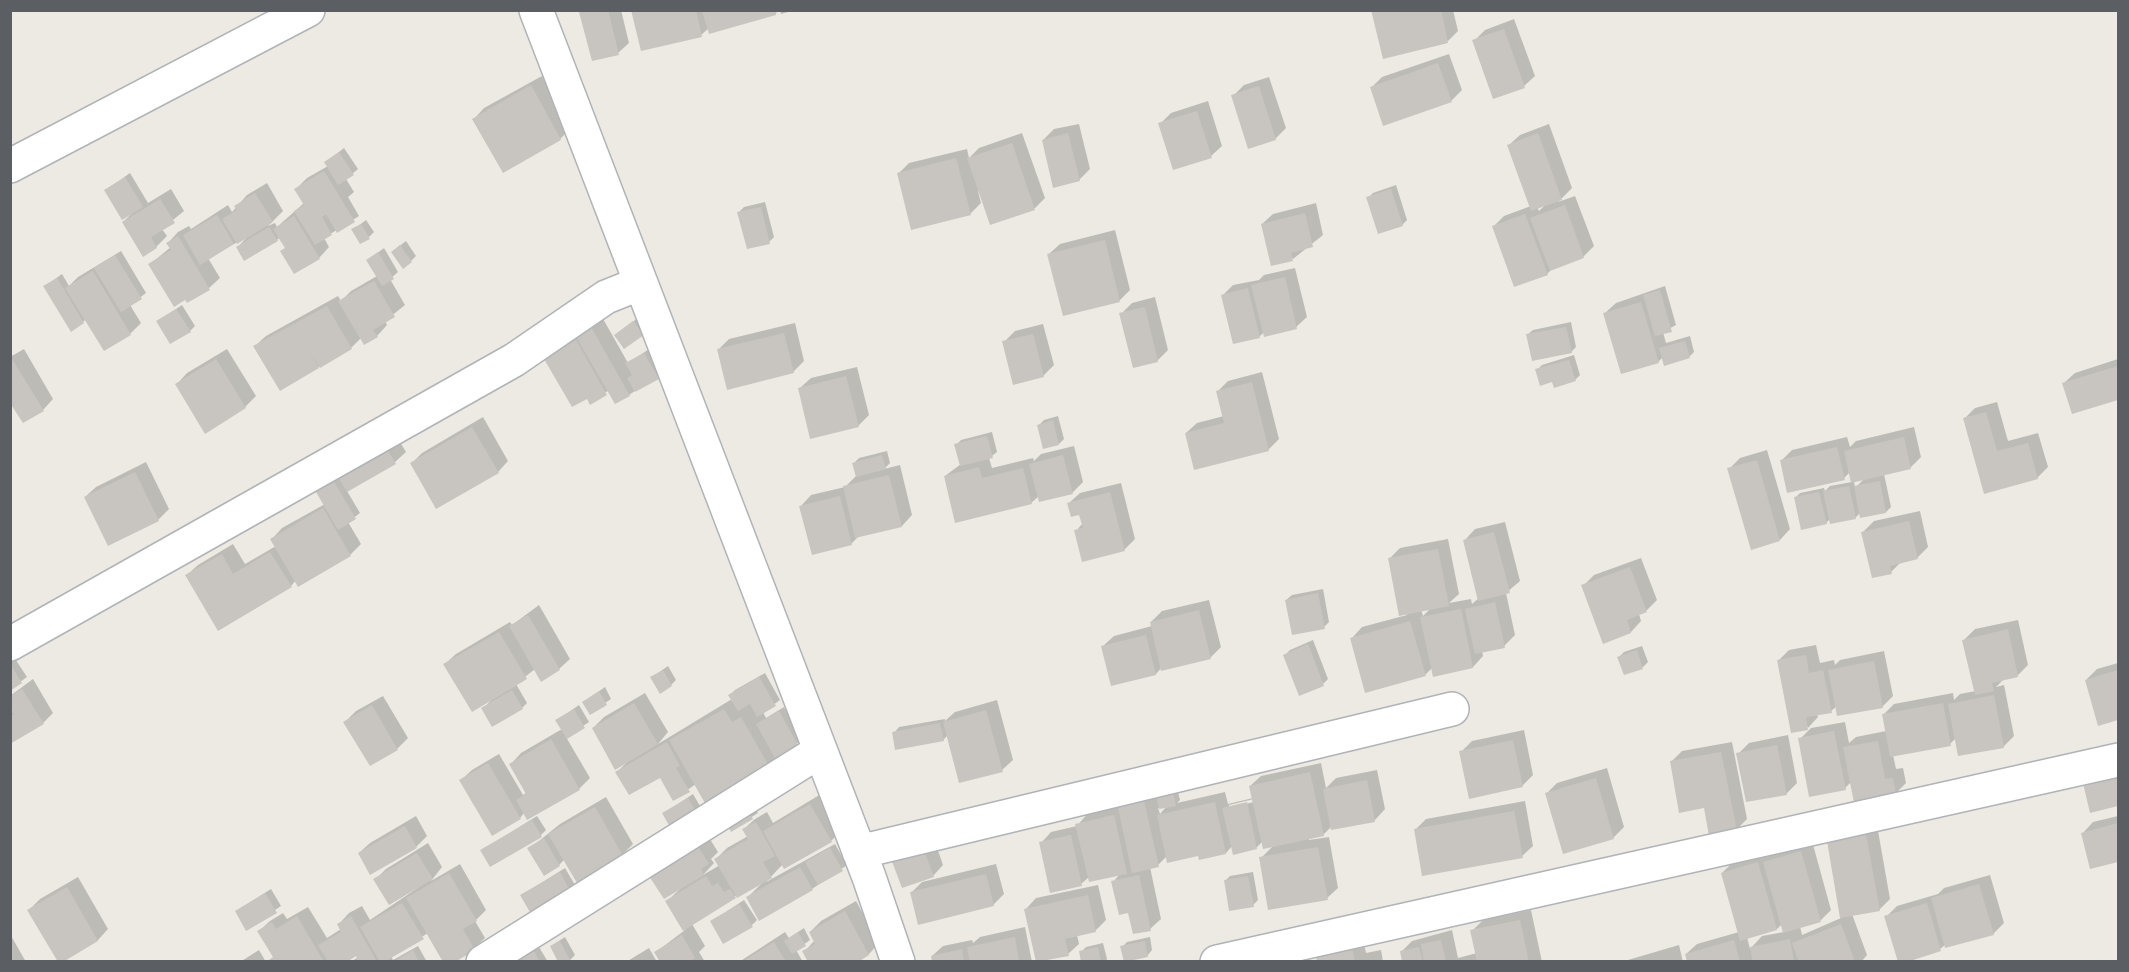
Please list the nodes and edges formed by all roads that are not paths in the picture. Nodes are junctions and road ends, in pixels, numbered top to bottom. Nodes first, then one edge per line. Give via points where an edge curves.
1 (308, 10) edge
2 (536, 10) edge
3 (10, 166) edge
4 (641, 283) junction
5 (10, 644) edge
6 (1452, 708) dead end
7 (820, 751) junction
8 (2118, 760) edge
9 (859, 852) junction
10 (483, 962) edge
11 (898, 962) edge
12 (1217, 962) edge

1 - 3 street
2 - 4 street
4 - 5 street via 606,297 514,360
4 - 7 street
6 - 9 street
7 - 9 street
7 - 10 street
8 - 12 street
9 - 11 street

